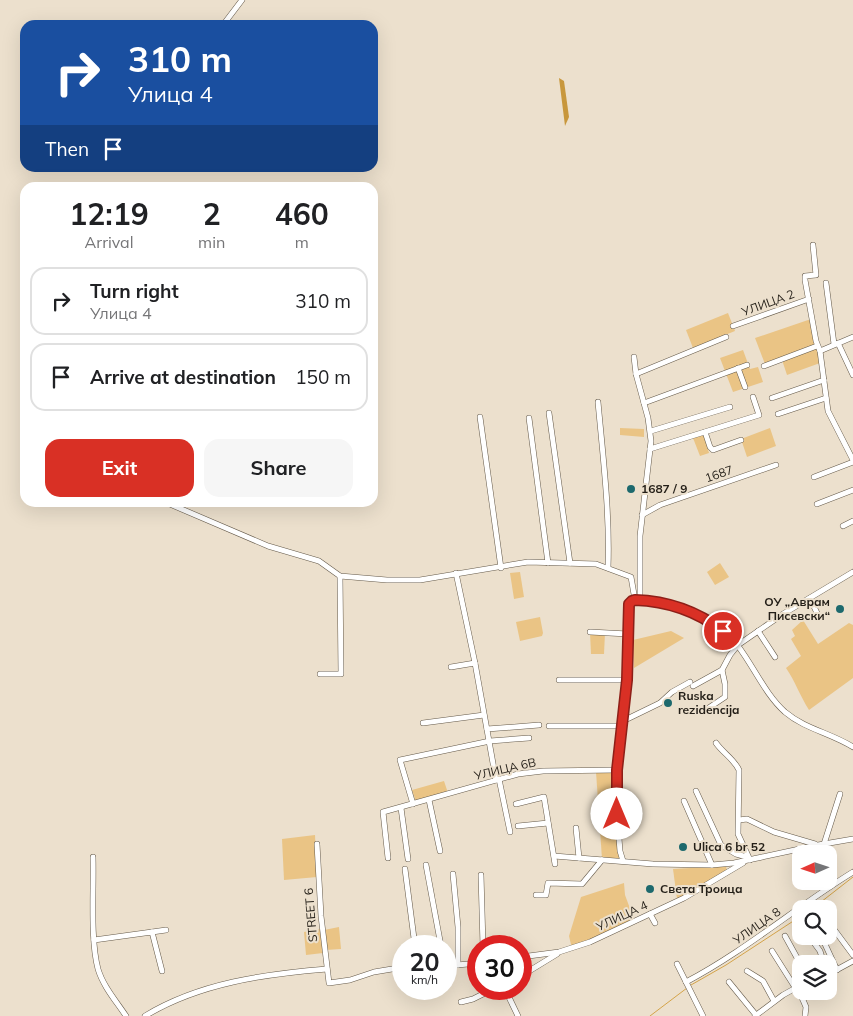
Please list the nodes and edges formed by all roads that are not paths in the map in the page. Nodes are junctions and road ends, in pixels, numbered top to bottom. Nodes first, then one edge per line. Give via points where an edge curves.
1 (242, 0) edge
2 (227, 20) edge
3 (813, 244) dead end
4 (826, 283) dead end
5 (809, 299) junction
6 (733, 326) dead end
7 (726, 337) dead end
8 (853, 338) edge
9 (836, 344) junction
10 (819, 348) junction
11 (634, 357) dead end
12 (747, 365) dead end
13 (764, 366) dead end
14 (738, 368) junction
15 (636, 374) junction
16 (853, 375) edge
17 (824, 380) junction
18 (745, 387) dead end
19 (753, 397) dead end
20 (772, 398) dead end
21 (826, 398) junction
22 (598, 402) dead end
23 (644, 403) junction
24 (730, 407) dead end
25 (549, 414) dead end
26 (778, 414) dead end
27 (480, 417) dead end
28 (529, 418) dead end
29 (651, 431) junction
30 (705, 432) junction
31 (741, 440) dead end
32 (650, 449) junction
33 (853, 461) edge
34 (776, 465) dead end
35 (814, 477) dead end
36 (853, 490) edge
37 (817, 504) dead end
38 (177, 507) edge
39 (642, 515) junction
40 (853, 521) edge
41 (843, 526) dead end
42 (548, 563) junction
43 (570, 563) junction
44 (501, 568) junction
45 (608, 568) junction
46 (853, 572) edge
47 (456, 573) junction
48 (340, 576) junction
49 (810, 598) junction
50 (638, 600) junction
51 (815, 615) dead end
52 (758, 631) junction
53 (590, 632) dead end
54 (628, 634) junction
55 (738, 645) junction
56 (776, 657) dead end
57 (475, 663) junction
58 (451, 667) dead end
59 (722, 670) junction
60 (320, 674) dead end
61 (559, 680) dead end
62 (627, 680) junction
63 (704, 711) dead end
64 (484, 715) junction
65 (423, 723) dead end
66 (623, 724) junction
67 (539, 725) dead end
68 (549, 726) dead end
69 (487, 729) junction
70 (529, 738) dead end
71 (490, 741) junction
72 (716, 743) dead end
73 (853, 746) edge
74 (617, 770) junction
75 (497, 780) junction
76 (696, 791) dead end
77 (840, 794) dead end
78 (429, 800) junction
79 (684, 801) dead end
80 (413, 804) junction
81 (516, 804) dead end
82 (401, 808) junction
83 (506, 812) junction
84 (500, 813) dead end
85 (739, 820) junction
86 (548, 823) junction
87 (518, 826) dead end
88 (576, 828) dead end
89 (510, 832) dead end
90 (853, 839) edge
91 (318, 844) dead end
92 (820, 844) junction
93 (440, 851) dead end
94 (554, 856) junction
95 (93, 857) dead end
96 (388, 858) dead end
97 (578, 858) junction
98 (749, 858) junction
99 (408, 860) dead end
100 (602, 860) junction
101 (623, 861) junction
102 (555, 864) dead end
103 (426, 865) dead end
104 (712, 865) junction
105 (405, 869) dead end
106 (853, 872) edge
107 (452, 874) dead end
108 (481, 875) dead end
109 (536, 895) dead end
110 (650, 914) junction
111 (655, 923) dead end
112 (166, 930) dead end
113 (152, 932) junction
114 (837, 933) edge
115 (414, 935) edge
116 (439, 935) edge
117 (483, 935) edge
118 (785, 936) dead end
119 (94, 940) junction
120 (772, 951) dead end
121 (560, 952) junction
122 (795, 955) edge
123 (853, 955) edge
124 (532, 956) edge
125 (853, 961) edge
126 (467, 964) edge
127 (677, 964) dead end
128 (458, 965) joint
129 (327, 969) junction
130 (392, 969) edge
131 (532, 969) edge
132 (837, 970) edge
133 (747, 971) dead end
134 (162, 972) dead end
135 (792, 977) edge
136 (686, 982) junction
137 (729, 982) dead end
138 (792, 990) edge
139 (469, 1000) edge
140 (510, 1000) edge
141 (803, 1000) edge
142 (774, 1001) junction
143 (461, 1002) dead end
144 (126, 1016) edge
145 (145, 1016) edge
146 (518, 1016) edge
147 (703, 1016) edge
148 (755, 1016) edge
149 (805, 1016) edge

1 - 2 street
3 - 5 street, УЛИЦА 2 via 816,274 805,276
4 - 9 street
5 - 6 street, УЛИЦА 2
5 - 10 street, УЛИЦА 2
7 - 15 street
8 - 9 street
9 - 10 street
9 - 16 street
10 - 13 street
10 - 17 street, УЛИЦА 2
11 - 15 street
12 - 14 street
14 - 18 street
14 - 23 street
15 - 23 street
17 - 20 street
17 - 21 street, УЛИЦА 2
19 - 30 street via 759,415
21 - 26 street
21 - 33 street, УЛИЦА 2 via 830,418
22 - 45 street via 609,538
23 - 29 street
24 - 29 street
25 - 43 street
27 - 44 street
28 - 42 street
29 - 32 street
30 - 31 street via 713,450
30 - 32 street
32 - 39 street
33 - 35 street, УЛИЦА 2
34 - 39 street, 1687 via 660,505
36 - 37 street
38 - 48 street via 268,546 320,561
39 - 50 street
40 - 41 street
42 - 43 street
42 - 44 street via 528,562
43 - 45 street
44 - 47 street
45 - 50 street via 631,577
46 - 49 street
47 - 48 street via 420,580
47 - 57 street
48 - 60 street via 341,674
49 - 51 street
49 - 52 street
50 - 54 street via 628,606
50 - 55 street via 659,602 703,618
52 - 55 street
52 - 56 street
53 - 54 street
54 - 62 street
55 - 59 street
55 - 73 street via 785,712 807,726
57 - 58 street
57 - 64 street
59 - 63 street via 725,697
59 - 66 street via 672,692 660,703
61 - 62 street
62 - 66 street
64 - 65 street
64 - 69 street
66 - 68 street
66 - 74 street
67 - 69 street
69 - 71 street
70 - 71 street
71 - 75 street
71 - 80 street via 400,760
72 - 85 street via 739,770
74 - 75 street, УЛИЦА 6B via 543,771
74 - 101 street via 617,814
75 - 78 street, УЛИЦА 6B
75 - 83 street
76 - 98 street via 721,845
77 - 92 street
78 - 80 street, УЛИЦА 6B
78 - 93 street
79 - 104 street
80 - 82 street, УЛИЦА 6B
81 - 86 street via 544,797
82 - 96 street, УЛИЦА 6B via 383,812
82 - 99 street
83 - 84 street
83 - 89 street
85 - 92 street via 747,819 774,832
85 - 98 street via 738,834
86 - 87 street
86 - 94 street
88 - 97 street
90 - 92 street
91 - 129 street, STREET 6
92 - 98 street
94 - 97 street
94 - 102 street
95 - 119 street
97 - 100 street
98 - 104 street
98 - 110 street, УЛИЦА 4 via 684,898
100 - 101 street
100 - 109 street via 582,884 548,883 546,895
101 - 104 street
103 - 116 street
105 - 115 street
106 - 136 street, УЛИЦА 8 via 709,970
107 - 128 street via 458,927
108 - 117 street
110 - 111 street
110 - 121 street, УЛИЦА 4
112 - 113 street
113 - 119 street
113 - 134 street
114 - 123 street
118 - 122 street
119 - 144 street via 103,982
120 - 135 street
121 - 124 street, УЛИЦА 4
121 - 131 street
125 - 132 street
126 - 128 street
127 - 136 street
129 - 130 street, STREET 6 via 329,983
129 - 145 street via 288,972 236,982 181,997
133 - 142 street via 763,981
136 - 147 street
137 - 148 street
138 - 142 street
139 - 143 street
140 - 146 street
141 - 149 street
142 - 148 street

